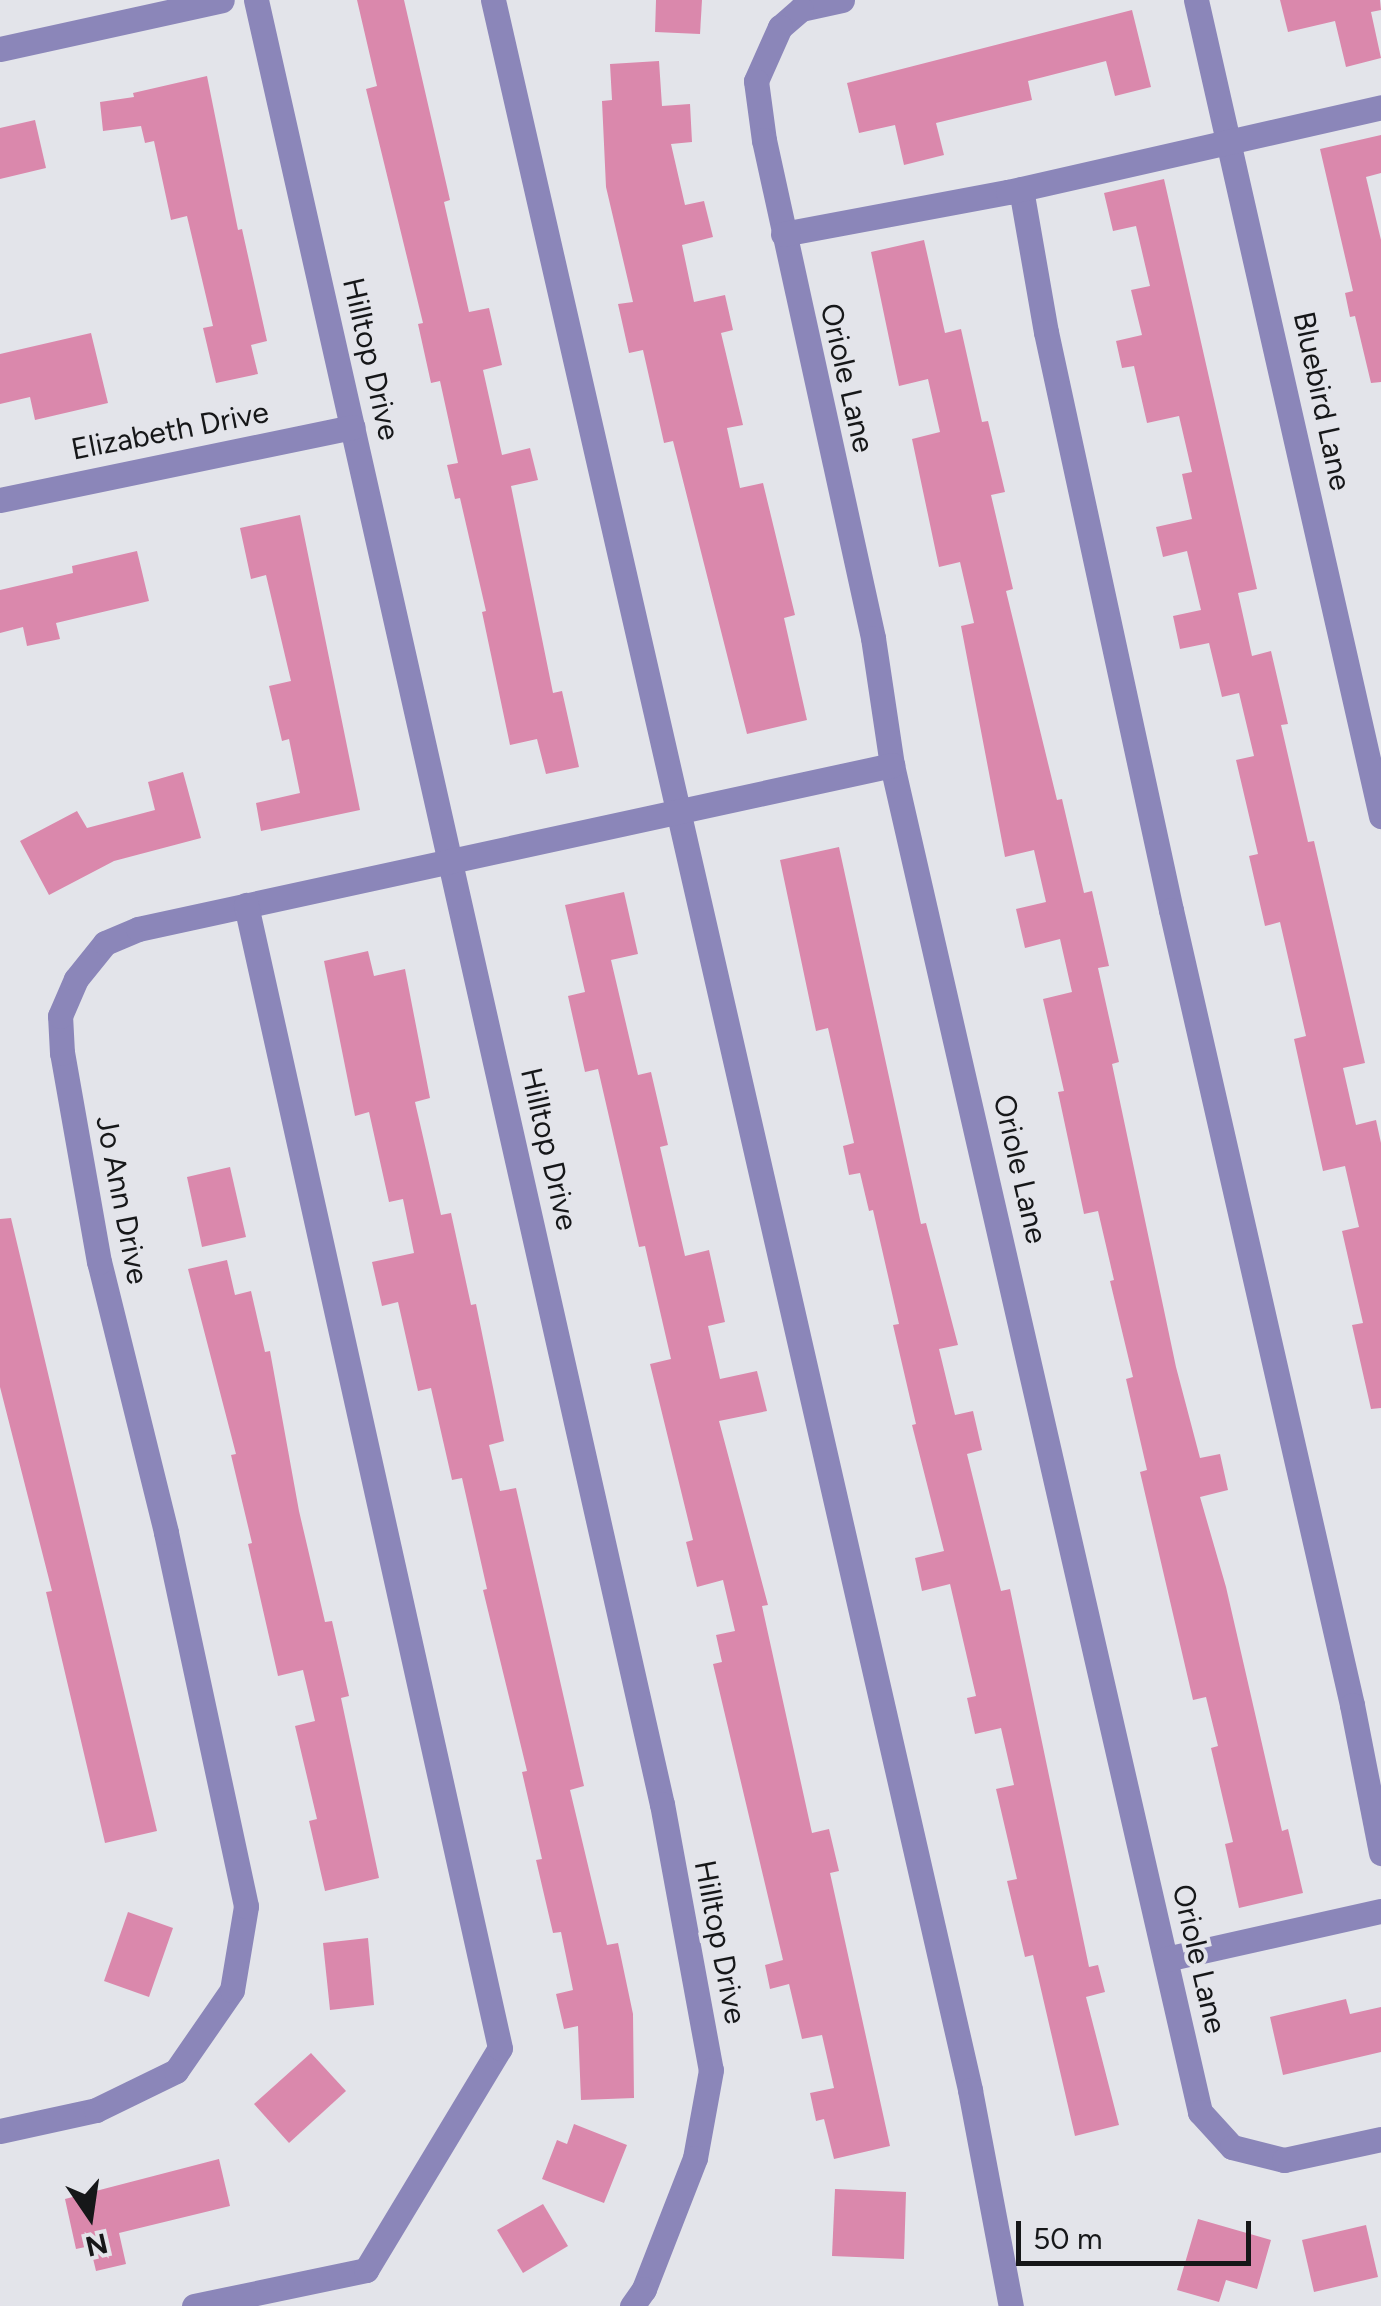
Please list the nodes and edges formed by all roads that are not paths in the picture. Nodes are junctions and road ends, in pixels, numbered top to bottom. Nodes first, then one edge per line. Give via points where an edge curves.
1 (222, 0) edge
2 (256, 0) edge
3 (493, 0) edge
4 (842, 0) edge
5 (1196, 0) edge
6 (0, 49) edge
7 (1381, 107) edge
8 (1228, 140) junction
9 (1021, 189) junction
10 (783, 234) junction
11 (353, 427) junction
12 (0, 500) edge
13 (892, 765) junction
14 (680, 810) junction
15 (1381, 816) edge
16 (451, 860) junction
17 (246, 905) junction
18 (1381, 1852) edge
19 (1381, 1911) edge
20 (1166, 1960) junction
21 (0, 2132) edge
22 (1381, 2139) edge
23 (194, 2306) edge
24 (632, 2306) edge
25 (1011, 2306) edge

1 - 6 street
2 - 11 street, Hilltop Drive
3 - 14 street
4 - 10 street, Oriole Lane via 800,9 780,27 756,81
5 - 8 street, Bluebird Lane
7 - 8 street
8 - 9 street
8 - 15 street, Bluebird Lane
9 - 10 street
9 - 18 street via 1167,891
10 - 13 street, Oriole Lane via 873,638
11 - 12 street, Elizabeth Drive
11 - 16 street, Hilltop Drive
13 - 14 street, Jo Ann Drive
13 - 20 street, Oriole Lane
14 - 16 street, Jo Ann Drive
14 - 25 street via 970,2090
16 - 17 street, Jo Ann Drive
16 - 24 street, Hilltop Drive via 662,1804 711,2070 695,2158
17 - 21 street, Jo Ann Drive via 138,928 105,943 76,979 60,1016 99,1262 166,1532 246,1906 232,1990 176,2070 96,2110
17 - 23 street via 500,2048 366,2270
19 - 20 street
20 - 22 street, Oriole Lane via 1200,2112 1232,2147 1284,2160

